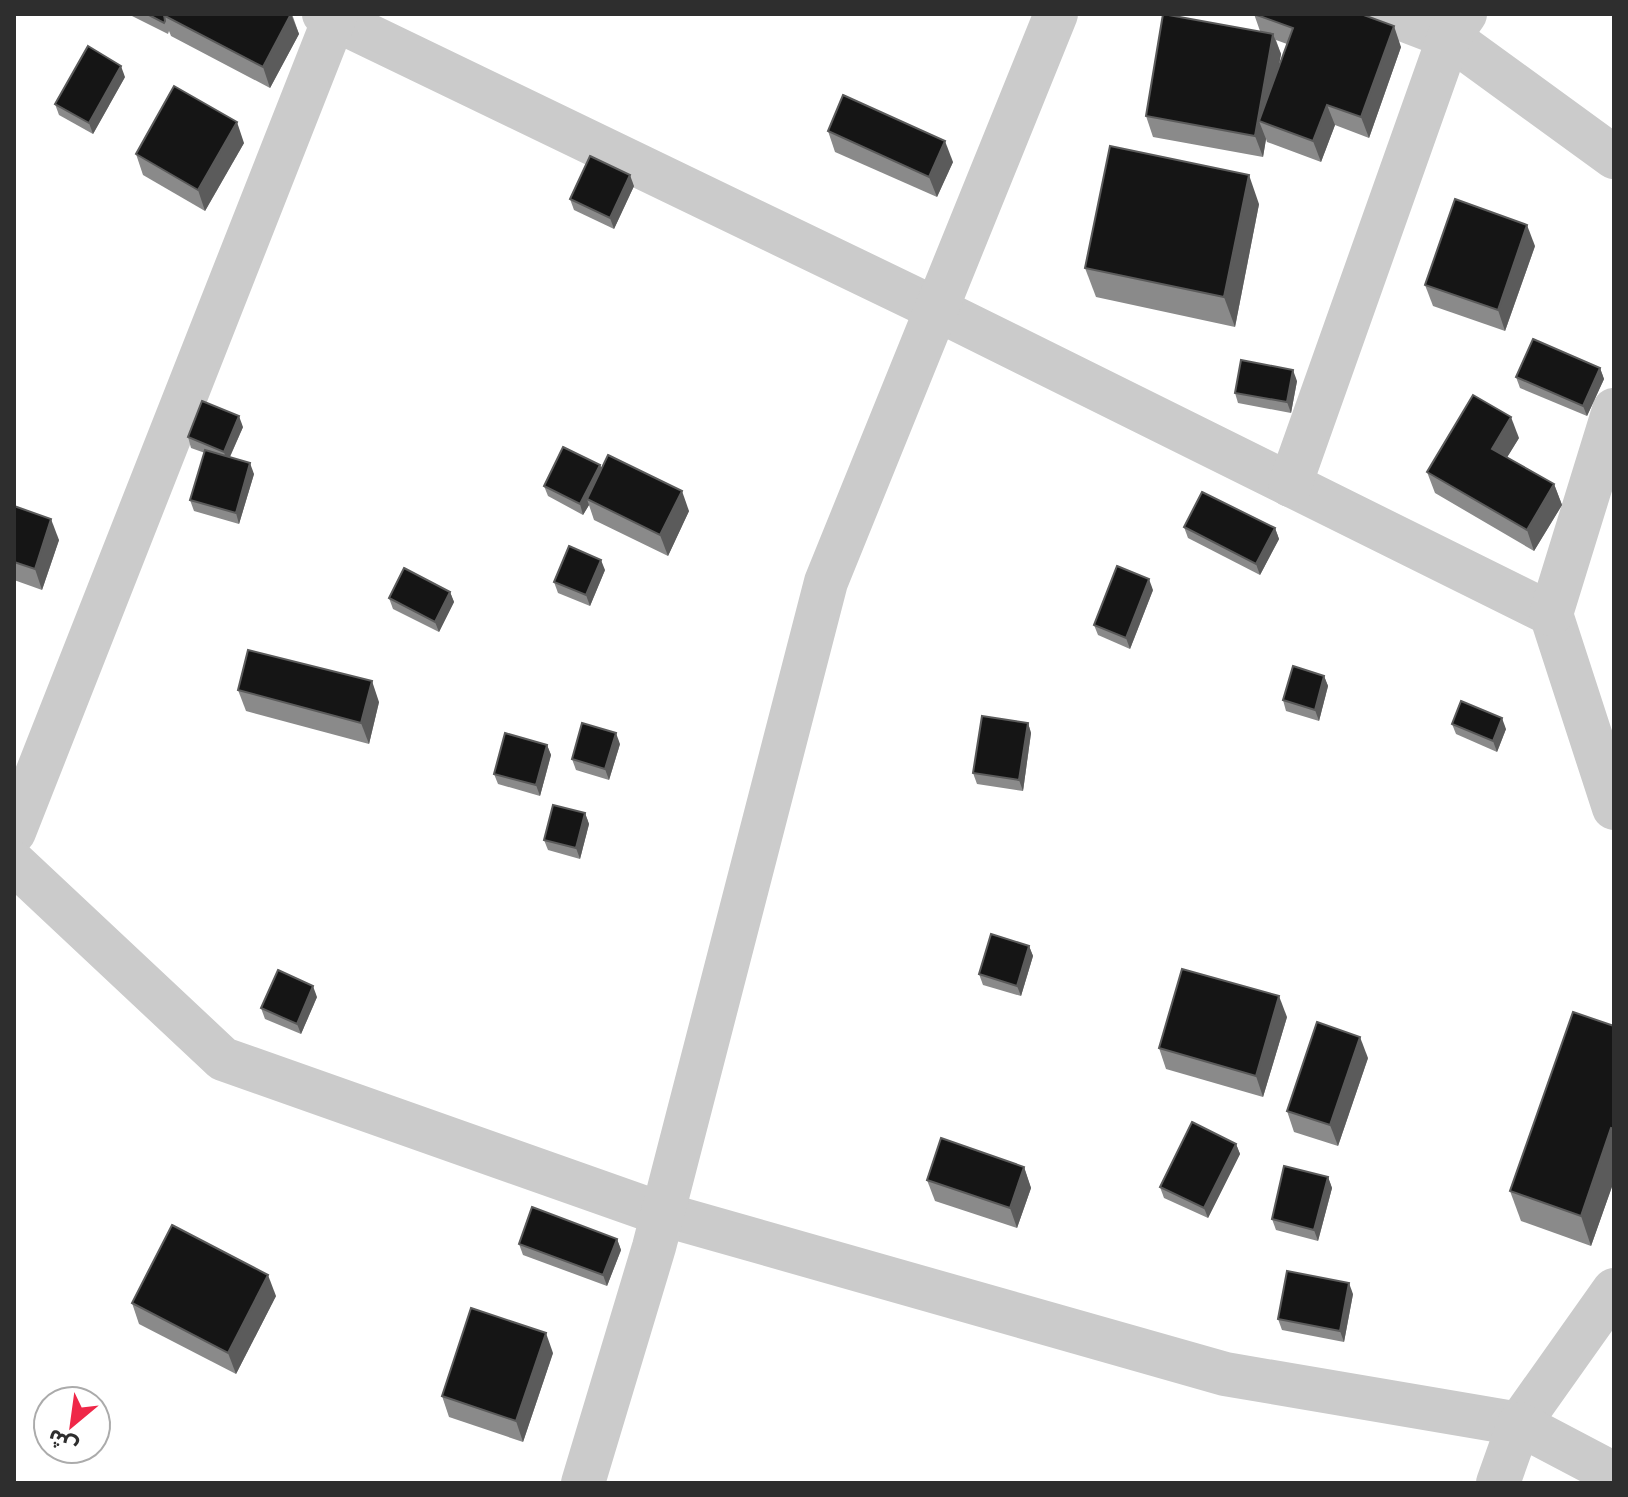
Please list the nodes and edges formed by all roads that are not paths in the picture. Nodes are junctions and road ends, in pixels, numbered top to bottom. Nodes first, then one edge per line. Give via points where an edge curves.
1 (1056, 14) edge
2 (1389, 14) edge
3 (331, 15) edge
4 (1457, 26) edge
5 (1614, 157) edge
6 (936, 309) junction
7 (1614, 410) edge
8 (1290, 485) junction
9 (1551, 614) junction
10 (1614, 808) edge
11 (14, 832) edge
12 (14, 863) edge
13 (662, 1214) junction
14 (1614, 1290) edge
15 (1519, 1424) junction
16 (1614, 1474) edge
17 (583, 1483) edge
18 (1498, 1483) edge

1 - 6 street
2 - 4 street
3 - 6 street
3 - 11 street
4 - 5 street
4 - 8 street
6 - 8 street
6 - 13 street via 826,582
7 - 9 street
8 - 9 street
9 - 10 street
12 - 13 street via 223,1059
13 - 15 street via 1225,1374
13 - 17 street
14 - 15 street
15 - 16 street
15 - 18 street

